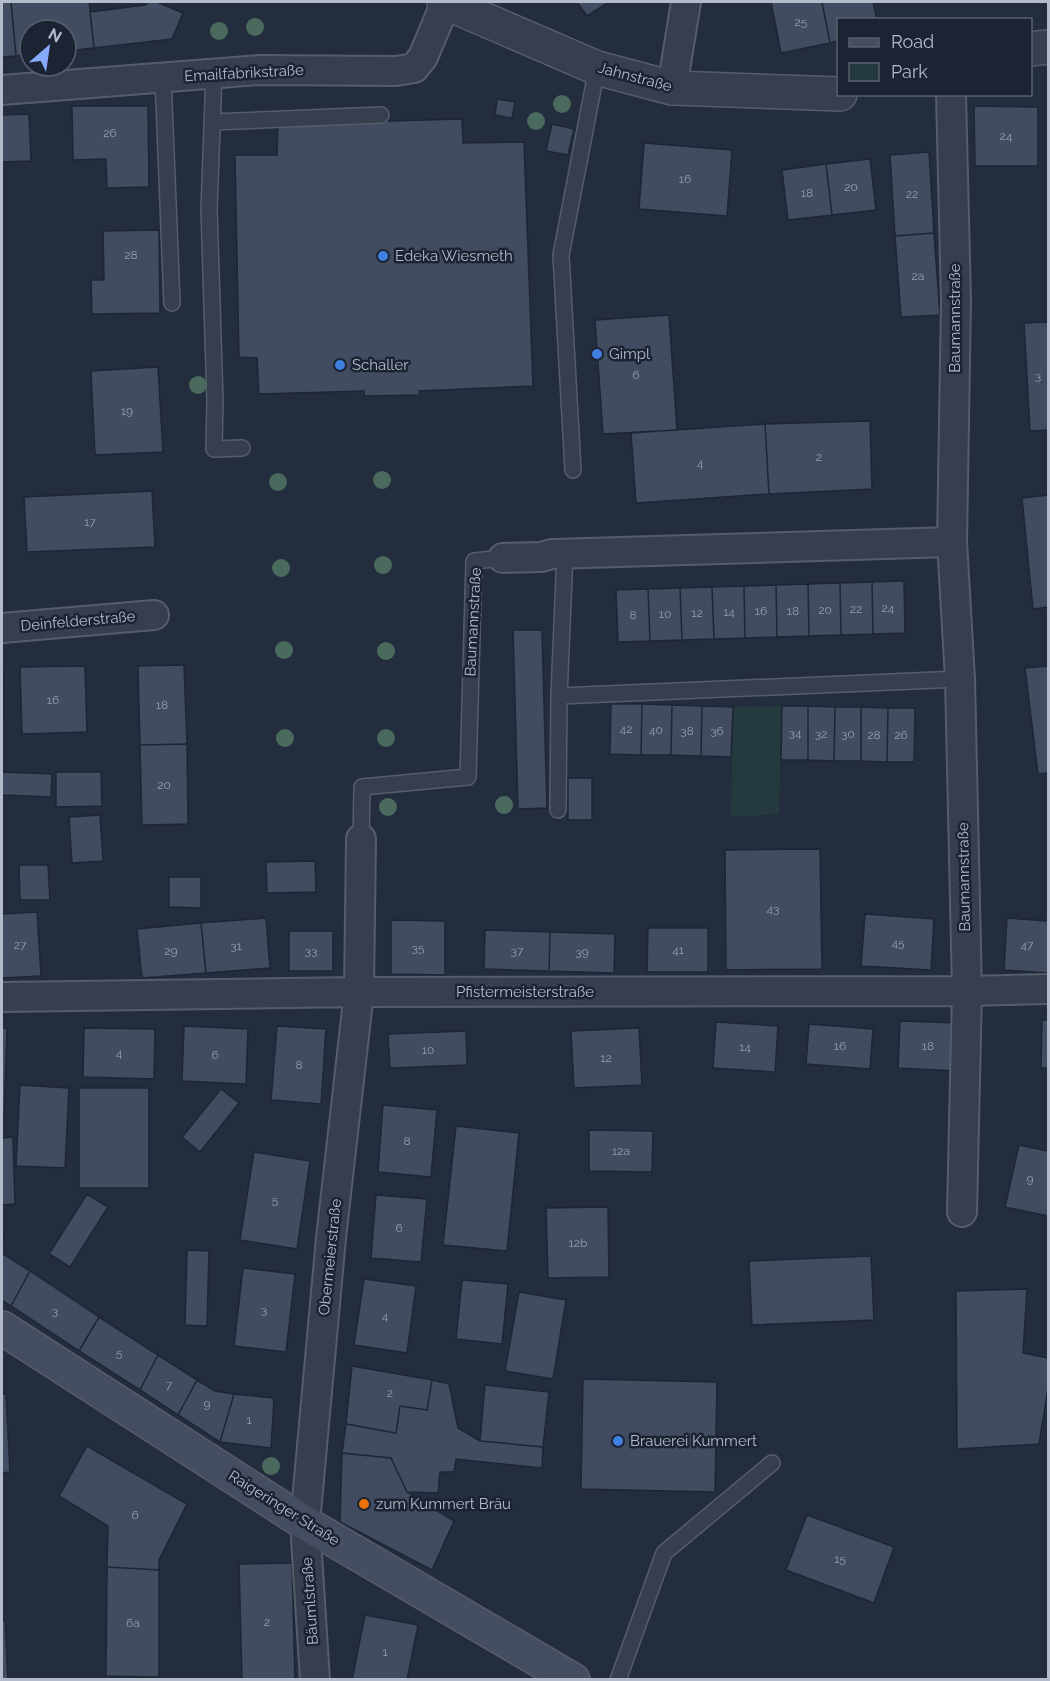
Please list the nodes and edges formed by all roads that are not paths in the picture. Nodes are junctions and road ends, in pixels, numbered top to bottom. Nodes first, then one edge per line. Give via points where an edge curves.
1 (445, 2) edge
2 (686, 2) edge
3 (1048, 47) edge
4 (1032, 50) edge
5 (597, 68) junction
6 (214, 73) junction
7 (163, 77) junction
8 (672, 88) junction
9 (2, 90) edge
10 (837, 94) edge
11 (951, 96) edge
12 (381, 116) dead end
13 (212, 122) junction
14 (172, 303) dead end
15 (243, 448) dead end
16 (573, 470) dead end
17 (952, 542) junction
18 (565, 554) junction
19 (503, 558) joint
20 (154, 615) dead end
21 (2, 628) edge
22 (960, 679) junction
23 (559, 696) junction
24 (558, 810) dead end
25 (361, 839) joint
26 (1048, 989) edge
27 (967, 991) junction
28 (359, 992) junction
29 (2, 997) edge
30 (962, 1212) dead end
31 (2, 1328) edge
32 (772, 1463) dead end
33 (305, 1523) junction
34 (315, 1680) edge
35 (573, 1680) edge
36 (618, 1680) edge

1 - 5 street, Jahnstraße
1 - 6 street, Emailfabrikstraße via 423,57 414,68
2 - 8 street
3 - 4 street
5 - 8 street, Jahnstraße
5 - 16 lane via 561,255
6 - 7 street, Emailfabrikstraße
6 - 13 lane
7 - 9 street, Emailfabrikstraße
7 - 14 lane
8 - 10 street, Jahnstraße
11 - 17 street, Baumannstraße via 956,301
12 - 13 lane
13 - 15 lane via 209,209 214,449
17 - 18 street, Baumannstraße
17 - 22 street, Baumannstraße
18 - 19 street, Baumannstraße
18 - 23 lane
19 - 25 lane, Baumannstraße via 474,561 468,777 362,787
20 - 21 street, Deinfelderstraße
22 - 23 lane
22 - 27 street, Baumannstraße
23 - 24 lane
25 - 28 street, Baumannstraße
26 - 27 street, Pfistermeisterstraße
27 - 28 street, Pfistermeisterstraße
27 - 30 street, Baumannstraße
28 - 29 street, Pfistermeisterstraße
28 - 33 street, Obermeierstraße
31 - 33 main road, Raigeringer Straße
32 - 36 lane via 664,1553
33 - 34 street, Bäumlstraße
33 - 35 main road, Raigeringer Straße

